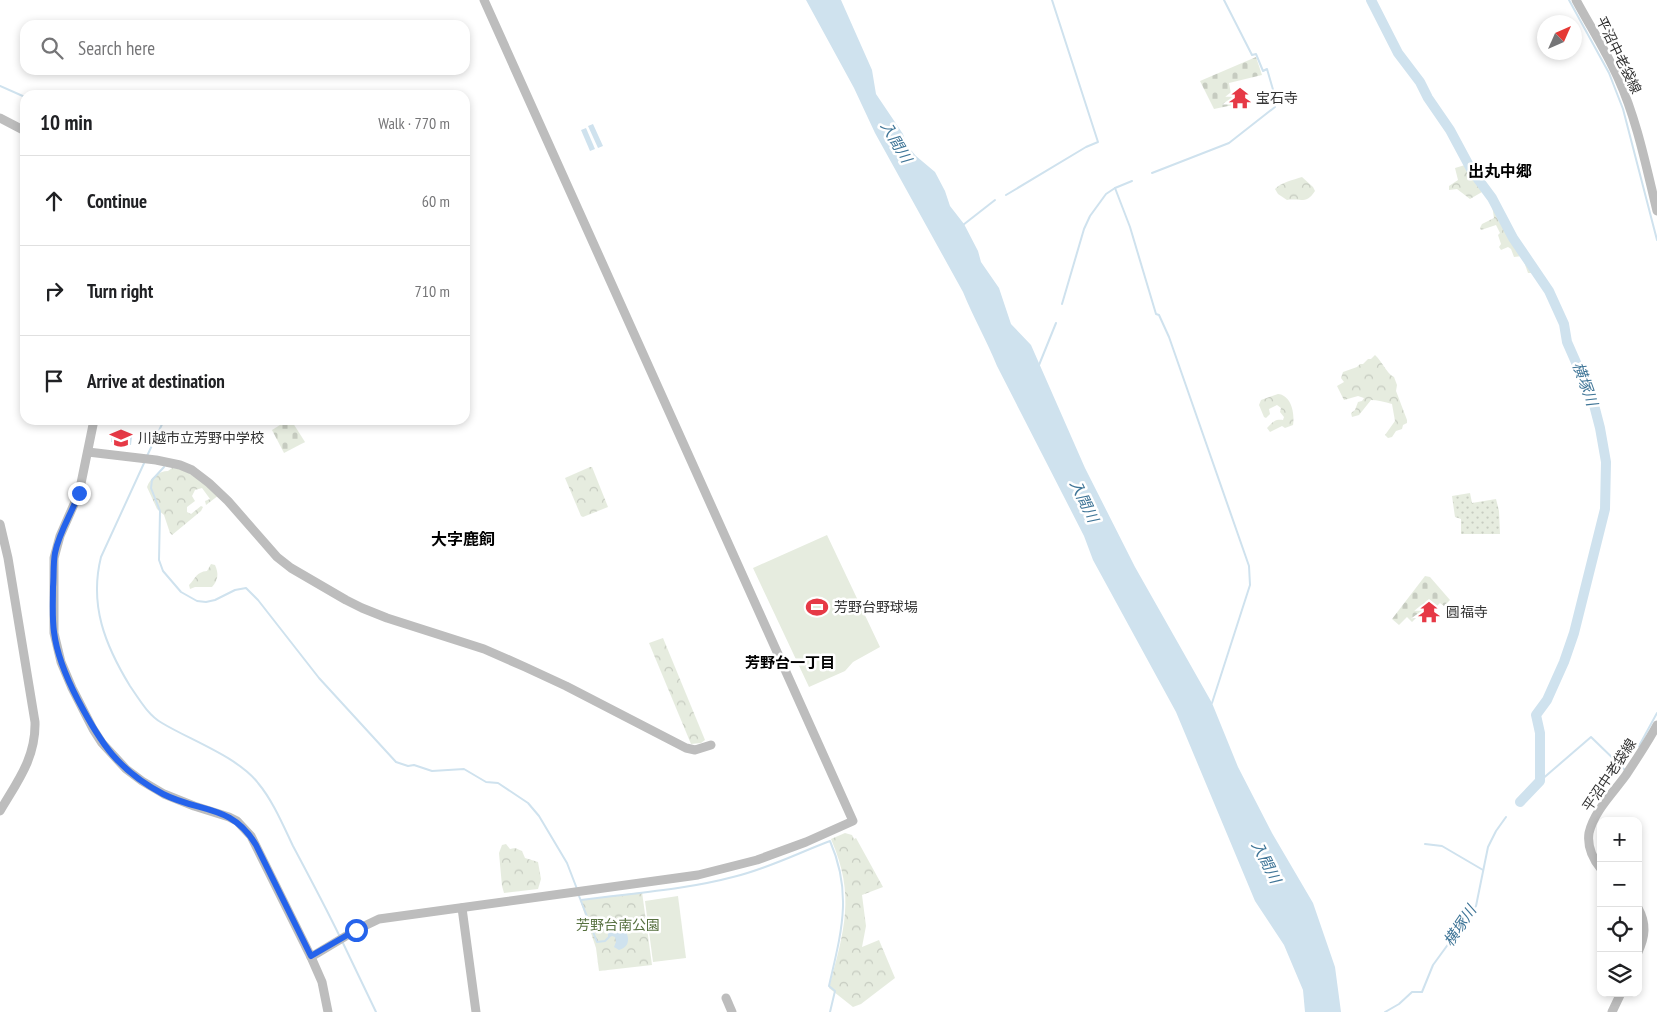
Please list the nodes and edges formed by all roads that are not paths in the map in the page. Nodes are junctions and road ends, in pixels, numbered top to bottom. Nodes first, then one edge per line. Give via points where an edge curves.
1 (484, 0) edge
2 (1576, 0) edge
3 (0, 118) edge
4 (20, 128) edge
5 (1657, 211) edge
6 (93, 425) edge
7 (88, 452) junction
8 (0, 524) edge
9 (1657, 725) edge
10 (711, 744) dead end
11 (0, 811) edge
12 (1597, 864) edge
13 (462, 908) junction
14 (1642, 918) edge
15 (1642, 942) edge
16 (311, 956) junction
17 (1618, 997) edge
18 (726, 998) dead end
19 (328, 1012) edge
20 (476, 1012) edge
21 (732, 1012) edge
22 (1612, 1012) edge

1 - 13 street via 853,821 757,860 706,874
2 - 5 street, 平沼中老袋線 via 1628,103
3 - 4 street
6 - 7 street
7 - 10 street via 180,465 200,475 235,509 277,558 362,608 525,667 686,748 695,750
7 - 16 street via 79,493 54,558 54,633 72,688 102,743 126,769 164,794 229,817 246,829
8 - 11 street via 35,734 30,758
9 - 12 street, 平沼中老袋線 via 1591,827 1589,848
13 - 16 street via 379,919
13 - 20 street
14 - 15 street via 1645,934
16 - 19 street via 322,982
17 - 22 street
18 - 21 street

